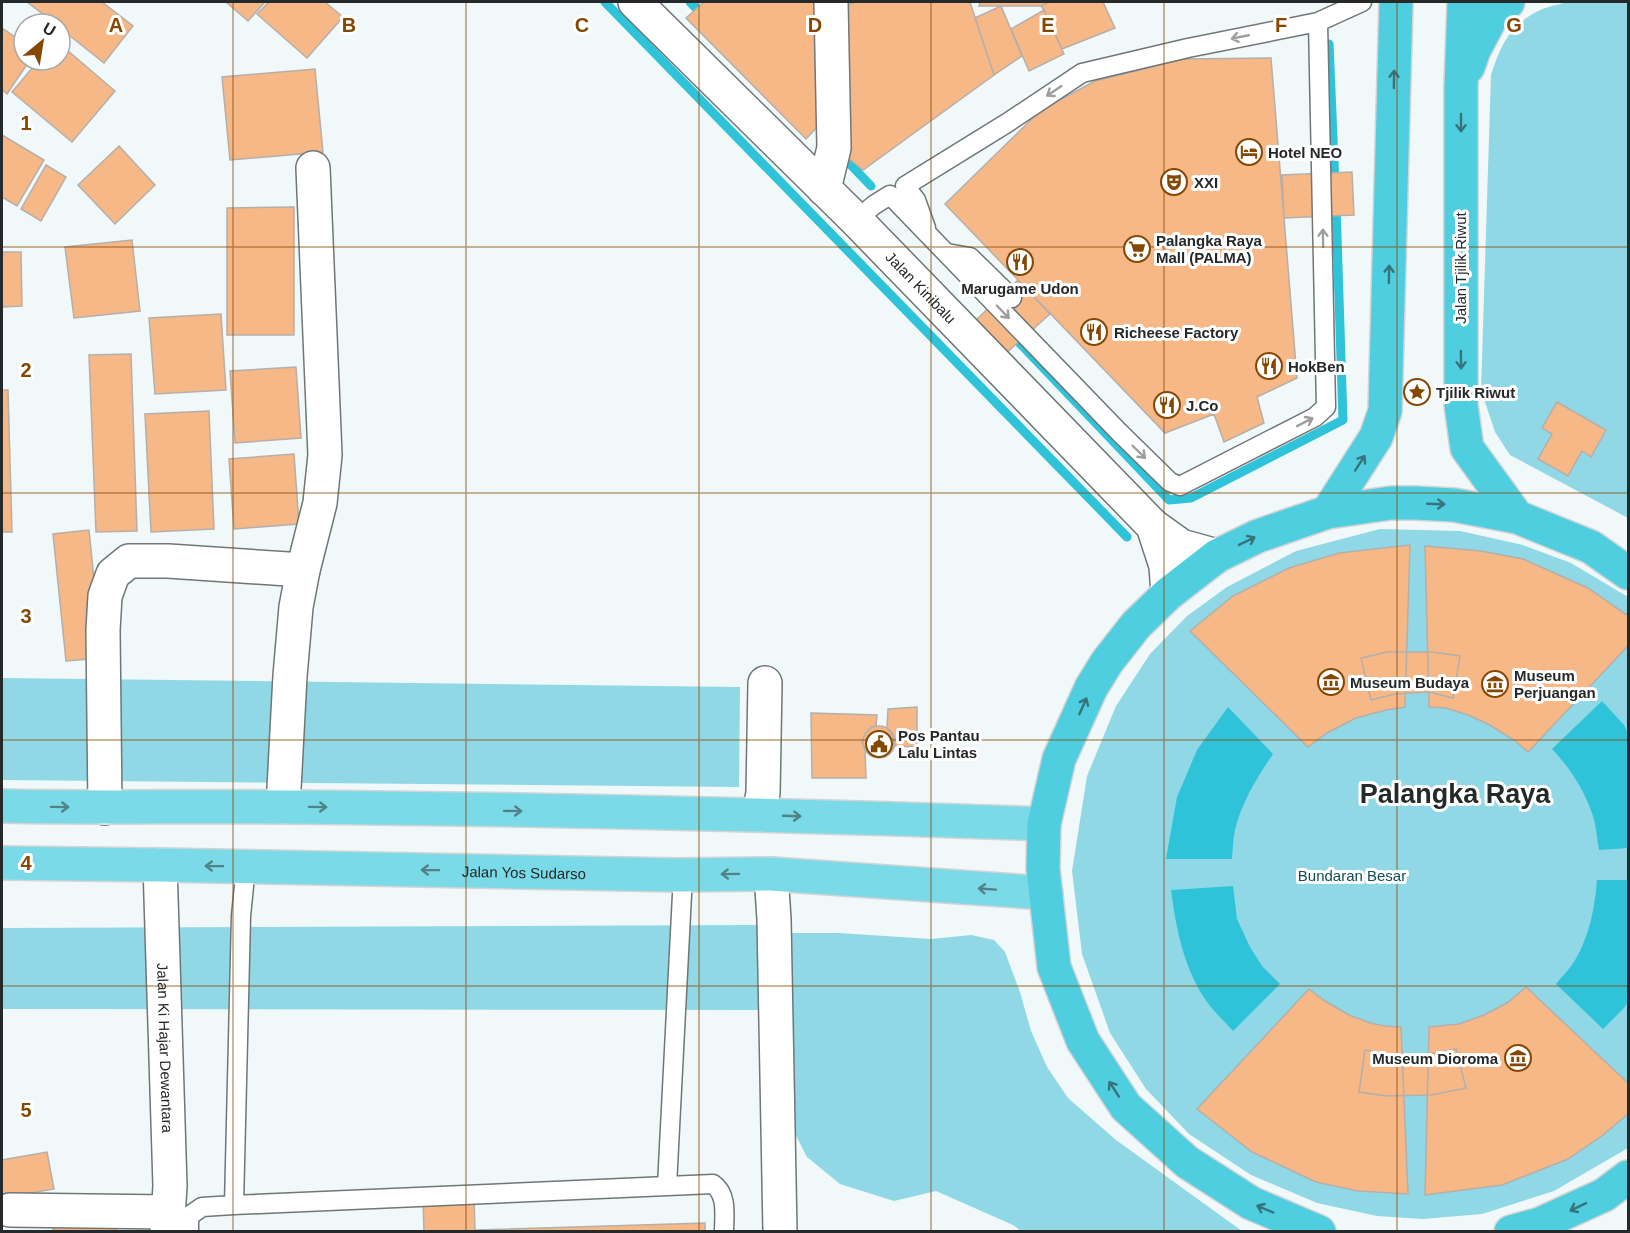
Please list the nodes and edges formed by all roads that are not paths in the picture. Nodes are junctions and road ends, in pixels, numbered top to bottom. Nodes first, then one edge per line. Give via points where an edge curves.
1 (635, 2) edge
2 (831, 2) edge
3 (1362, 2) edge
4 (1396, 2) edge
5 (1464, 2) edge
6 (1508, 2) edge
7 (1318, 22) junction
8 (1461, 86) junction
9 (1320, 96) junction
10 (1309, 167) dead end
11 (313, 168) dead end
12 (824, 189) junction
13 (856, 220) junction
14 (929, 235) junction
15 (947, 253) junction
16 (1012, 298) dead end
17 (1328, 512) junction
18 (1517, 517) junction
19 (1154, 526) junction
20 (1216, 556) junction
21 (303, 570) junction
22 (1629, 573) edge
23 (1168, 594) junction
24 (765, 683) dead end
25 (2, 806) edge
26 (283, 807) junction
27 (105, 808) junction
28 (759, 815) junction
29 (1044, 824) junction
30 (2, 864) edge
31 (160, 865) junction
32 (246, 866) junction
33 (771, 874) junction
34 (683, 875) junction
35 (1046, 893) junction
36 (1629, 1177) edge
37 (667, 1186) junction
38 (234, 1205) junction
39 (10, 1210) dead end
40 (174, 1225) edge
41 (1527, 1229) edge
42 (724, 1232) edge
43 (780, 1232) edge
44 (1319, 1232) edge

1 - 12 street, Jalan Kinibalu
2 - 12 street via 834,148
3 - 7 lane
17 -> 4 highway via 1376,438 1385,411
5 - 8 highway, Jalan Tjilik Riwut
6 - 8 highway via 1494,12
7 - 9 lane
7 -> 14 lane via 1082,73 905,186 916,200
8 -> 18 highway, Jalan Tjilik Riwut via 1461,405 1467,448
9 - 10 lane via 1309,115
15 -> 9 lane via 1119,432 1170,482 1180,486 1315,417 1326,407
11 - 21 street via 325,456 320,503
12 - 13 street, Jalan Kinibalu
13 - 14 lane via 891,195
13 - 19 street, Jalan Kinibalu
14 - 15 lane
15 - 16 lane via 970,257
17 -> 18 highway via 1415,503 1454,505
20 -> 17 highway via 1258,536
18 - 22 highway via 1591,547
19 - 20 street via 1182,546
19 - 23 street, Jalan Kinibalu via 1166,566
20 - 23 highway
21 - 26 street via 290,676
21 - 27 street via 129,561 113,574 105,596
29 -> 23 highway via 1059,759 1090,688 1136,625
24 - 28 street via 763,794
25 -> 27 main road
26 - 27 main road
26 -> 28 main road
28 -> 29 main road
29 - 35 highway
30 - 31 main road, Jalan Yos Sudarso
32 -> 31 main road, Jalan Yos Sudarso
31 - 40 street, Jalan Ki Hajar Dewantara
34 -> 32 main road, Jalan Yos Sudarso
32 - 38 lane via 241,916
33 -> 34 main road, Jalan Yos Sudarso
35 -> 33 main road, Jalan Yos Sudarso
33 - 43 street
34 - 37 lane
44 -> 35 highway via 1251,1203 1187,1162 1126,1107 1083,1041 1054,967
36 -> 41 highway via 1604,1195
37 - 38 lane
37 - 42 lane via 713,1184 720,1189
38 - 40 lane via 202,1207
39 - 40 street

